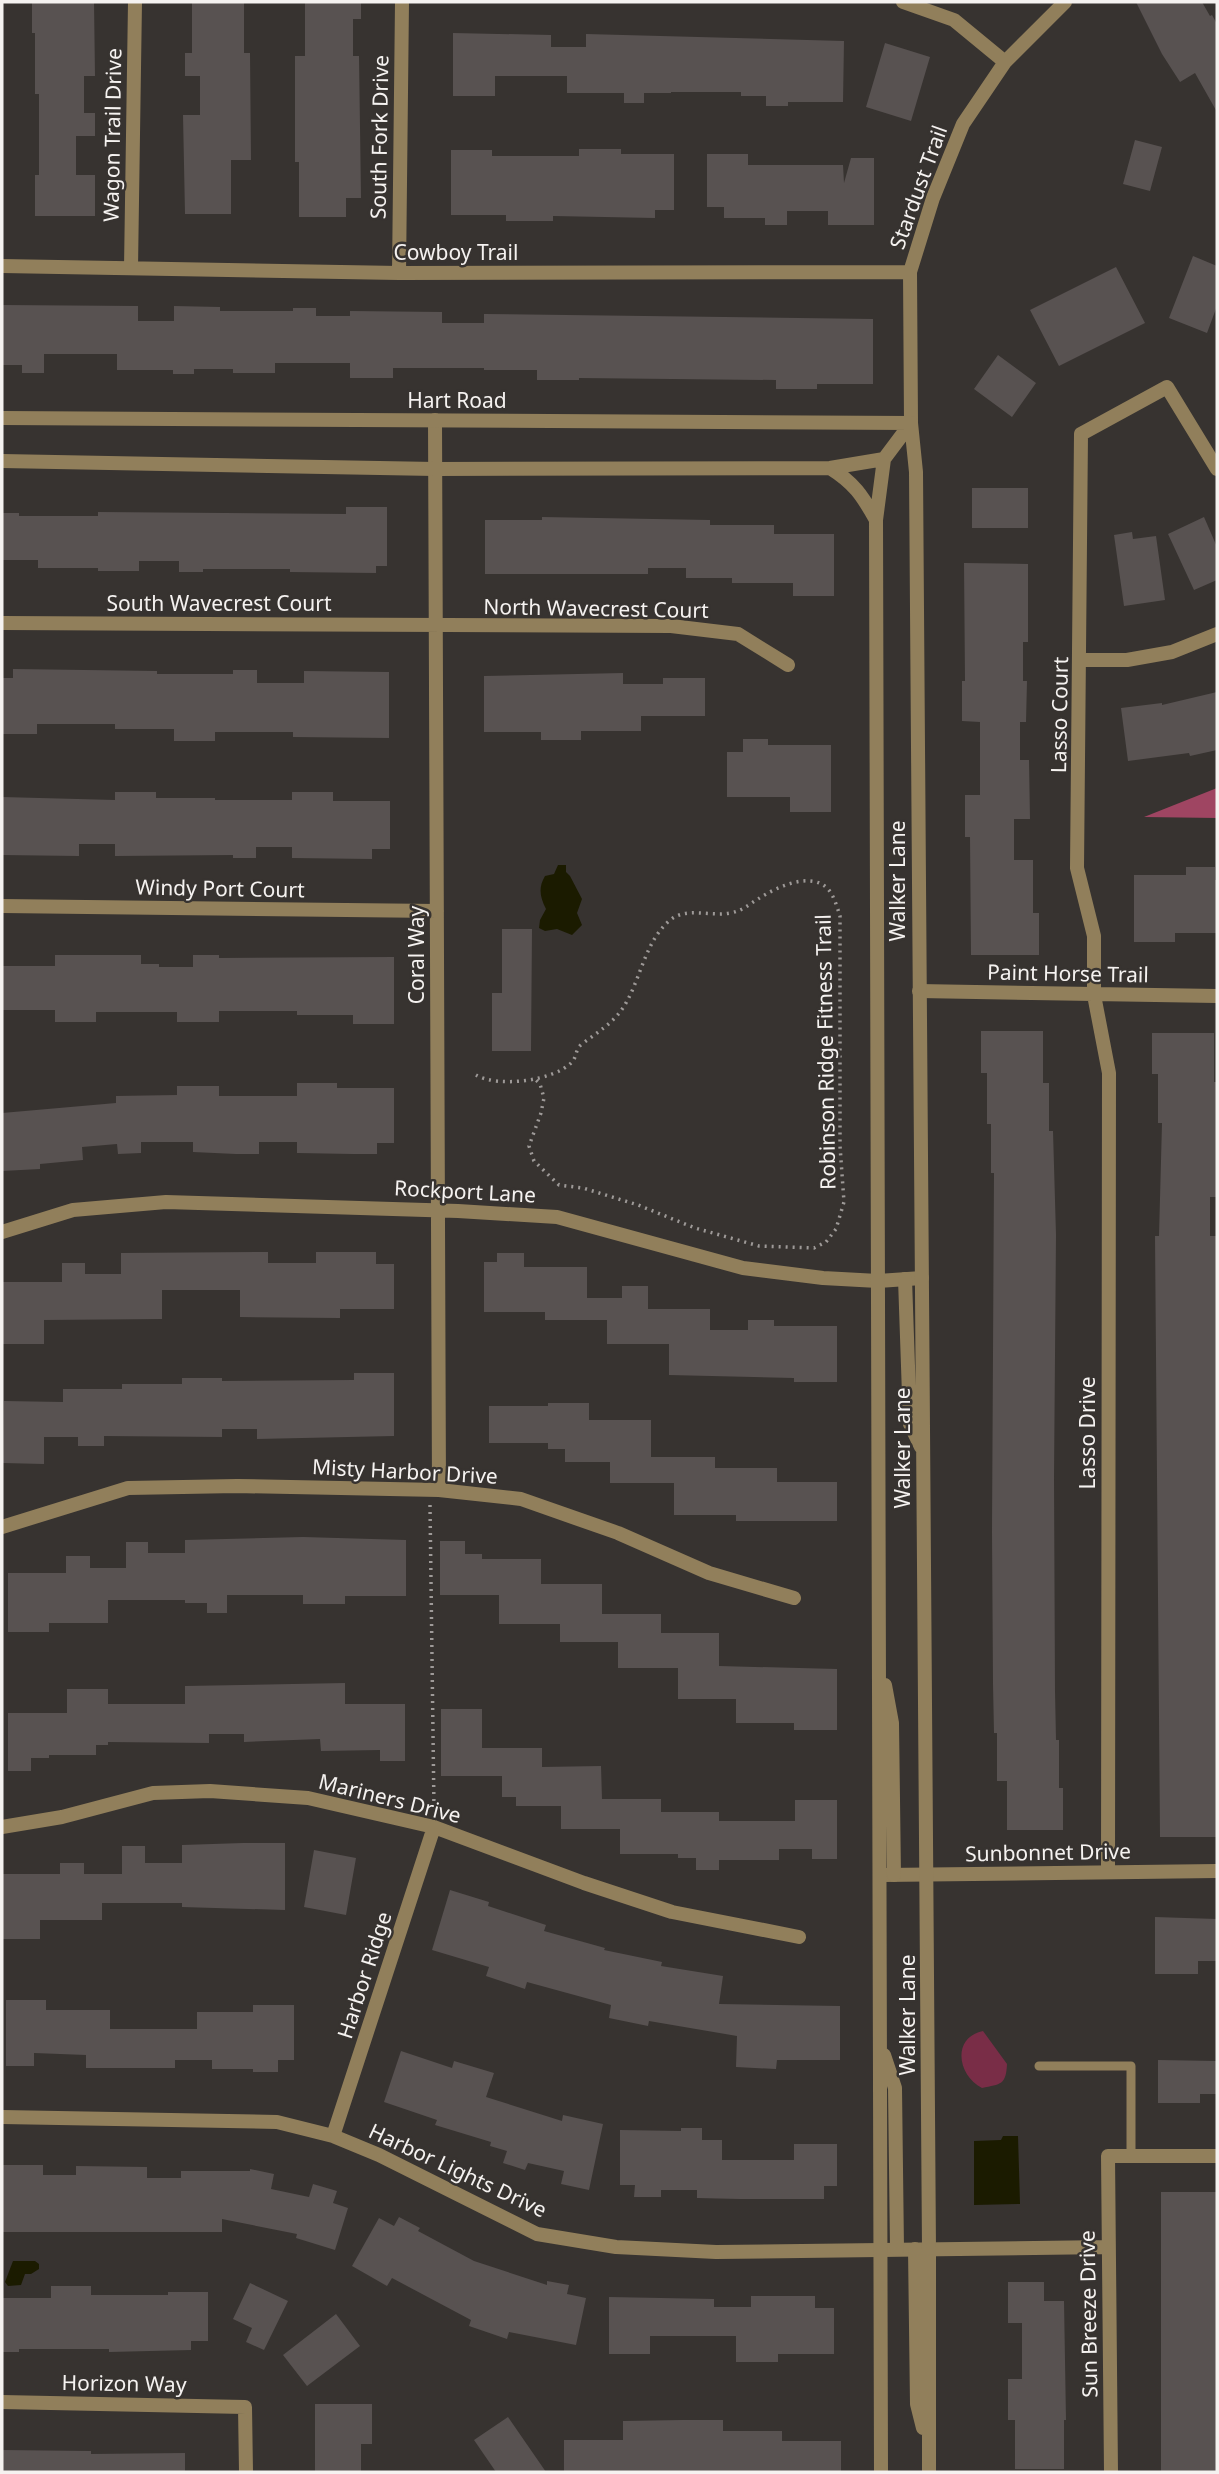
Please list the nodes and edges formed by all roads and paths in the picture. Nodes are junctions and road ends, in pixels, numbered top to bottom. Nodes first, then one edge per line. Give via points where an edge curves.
1 (135, 2) edge
2 (402, 2) edge
3 (903, 2) edge
4 (1065, 2) edge
5 (1005, 62) junction
6 (2, 266) edge
7 (131, 268) junction
8 (910, 272) junction
9 (398, 273) junction
10 (2, 418) edge
11 (435, 421) junction
12 (911, 423) junction
13 (884, 459) junction
14 (2, 461) edge
15 (830, 468) junction
16 (435, 469) junction
17 (1217, 469) edge
18 (876, 520) junction
19 (2, 623) edge
20 (435, 626) junction
21 (1217, 634) edge
22 (1081, 660) junction
23 (788, 664) dead end
24 (2, 906) edge
25 (437, 911) junction
26 (919, 991) junction
27 (1094, 995) junction
28 (1217, 996) edge
29 (476, 1075) dead end
30 (535, 1079) junction
31 (438, 1210) junction
32 (2, 1232) edge
33 (922, 1278) junction
34 (905, 1279) junction
35 (878, 1281) junction
36 (923, 1451) junction
37 (435, 1489) junction
38 (2, 1527) edge
39 (794, 1598) dead end
40 (2, 1827) edge
41 (434, 1827) junction
42 (1217, 1871) edge
43 (1108, 1872) junction
44 (887, 1875) junction
45 (927, 1875) junction
46 (799, 1937) dead end
47 (880, 2044) junction
48 (1039, 2066) dead end
49 (2, 2117) edge
50 (333, 2136) junction
51 (1131, 2156) junction
52 (1217, 2156) edge
53 (1108, 2247) junction
54 (881, 2249) junction
55 (897, 2249) junction
56 (922, 2249) junction
57 (2, 2402) edge
58 (246, 2472) edge
59 (881, 2472) edge
60 (929, 2472) edge
61 (1111, 2472) edge

1 - 7 street, Wagon Trail Drive
2 - 9 street, South Fork Drive
3 - 5 street via 954,20
4 - 5 street, Stardust Trail
5 - 8 street, Stardust Trail via 963,124
6 - 7 street, Cowboy Trail
7 - 9 street, Cowboy Trail
8 - 9 street, Cowboy Trail
8 - 12 street, Stardust Trail
10 - 11 street, Hart Road
11 - 12 street, Hart Road
11 - 16 street, Coral Way
12 - 13 street
12 - 26 street, Walker Lane via 916,472
13 - 15 street
13 - 18 street, Walker Lane
14 - 16 street
15 - 16 street
15 - 18 street via 851,482
16 - 20 street, Coral Way
17 - 22 street, Lasso Court via 1167,387 1081,434
18 - 35 street, Walker Lane
19 - 20 street, South Wavecrest Court
20 - 23 street, North Wavecrest Court via 671,626 738,634
20 - 25 street, Coral Way
21 - 22 street via 1172,652 1127,660
22 - 27 street, Lasso Court via 1077,868 1094,936
24 - 25 street, Windy Port Court
25 - 31 street, Coral Way
26 - 27 street, Paint Horse Trail
26 - 33 street, Walker Lane
27 - 28 street, Paint Horse Trail
27 - 43 street, Lasso Drive via 1109,1073
29 - 30 path, Robinson Ridge Fitness Trail via 484,1080
30 - 30 path, Robinson Ridge Fitness Trail via 574,1061 578,1048 614,1021 654,942 671,919 683,913 727,914 775,889 815,881 827,888 836,902 840,916 844,1202 836,1230 825,1242 814,1248 759,1246 583,1188 559,1185 534,1161 529,1146 544,1098
31 - 32 street, Rockport Lane via 166,1202 73,1210
31 - 35 street, Rockport Lane via 557,1217 743,1268
31 - 37 street, Coral Way
33 - 34 street, Rockport Lane
33 - 36 street, Walker Lane
34 - 35 street, Rockport Lane
34 - 36 street via 910,1424
35 - 44 street, Walker Lane via 879,1656
36 - 45 street, Walker Lane
37 - 38 street, Misty Harbor Drive via 128,1488
37 - 39 street, Misty Harbor Drive via 521,1499 618,1533 709,1573
37 - 41 path
40 - 41 street, Mariners Drive via 153,1793 210,1791 308,1798
41 - 46 street, Mariners Drive via 672,1912
41 - 50 street, Harbor Ridge
42 - 43 street, Sunbonnet Drive
43 - 45 street, Sunbonnet Drive
44 - 45 street, Sunbonnet Drive
44 - 47 street, Walker Lane
45 - 56 street, Walker Lane
47 - 54 street, Walker Lane
47 - 55 street via 895,2088
48 - 51 lane via 1131,2066
49 - 50 street, Harbor Lights Drive via 277,2122
50 - 54 street, Harbor Lights Drive via 537,2234 616,2247 703,2251
51 - 52 street
51 - 53 street, Sun Breeze Drive via 1108,2156
53 - 56 street, Harbor Lights Drive
53 - 61 street, Sun Breeze Drive
54 - 55 street, Harbor Lights Drive
54 - 59 street, Walker Lane
55 - 56 street, Harbor Lights Drive
56 - 60 street, Walker Lane
57 - 58 street, Horizon Way via 245,2407

